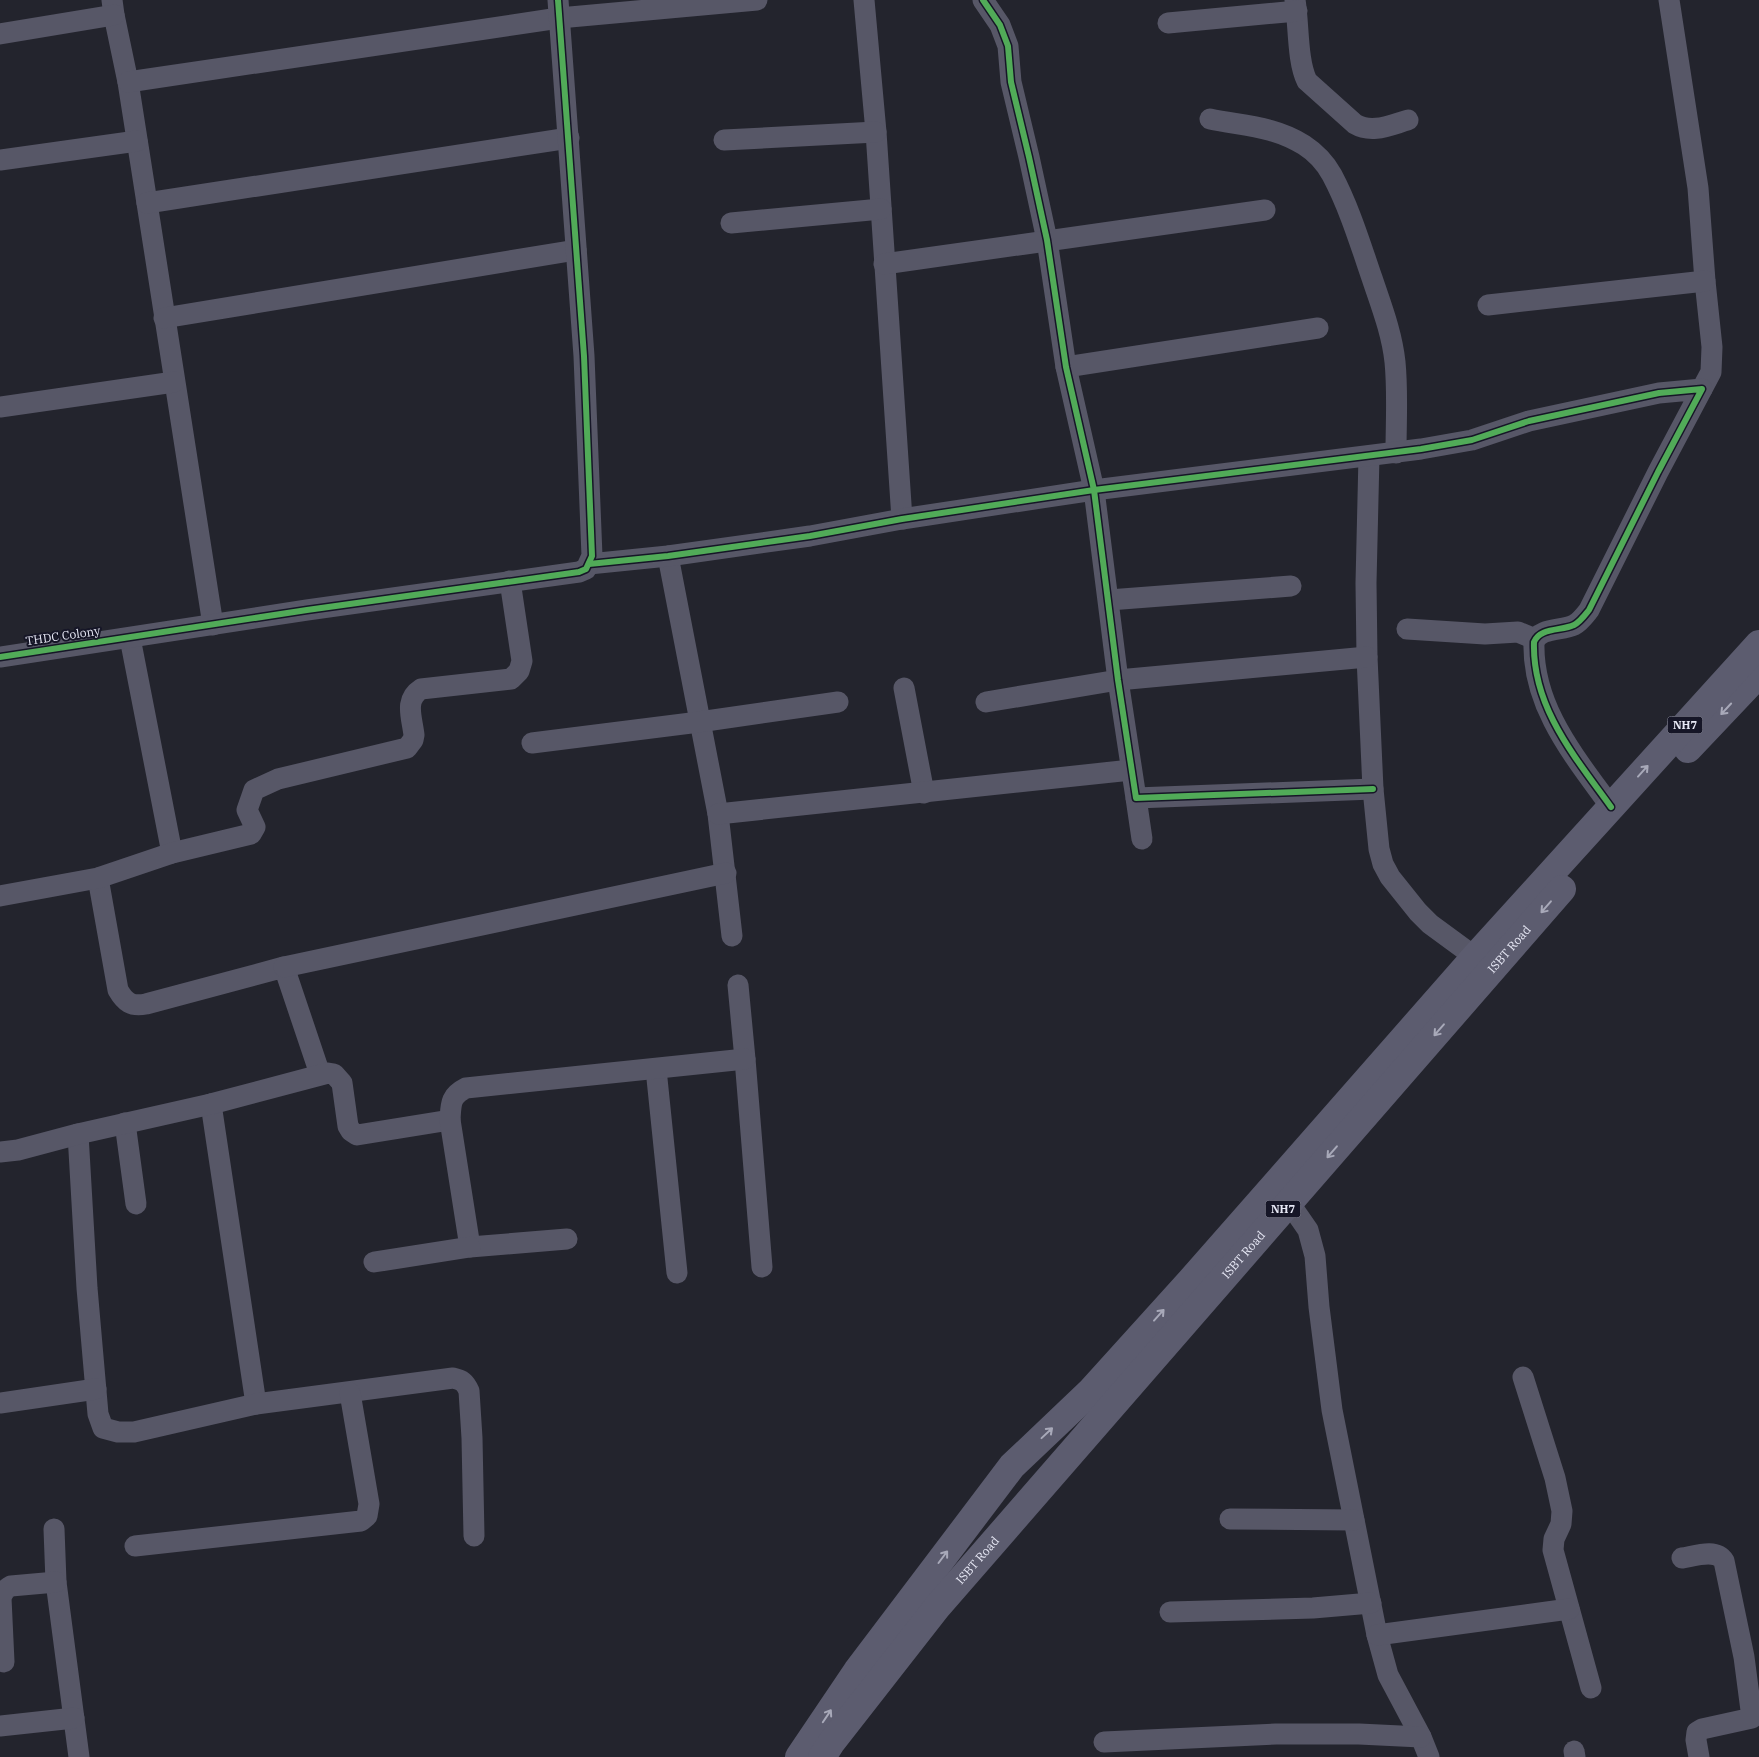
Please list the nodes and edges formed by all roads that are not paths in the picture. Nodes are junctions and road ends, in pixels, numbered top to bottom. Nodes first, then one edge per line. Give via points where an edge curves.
1 (757, 0) edge
2 (864, 0) edge
3 (983, 0) edge
4 (1669, 0) edge
5 (1296, 6) edge
6 (113, 8) edge
7 (559, 9) edge
8 (1168, 23) dead end
9 (0, 34) edge
10 (128, 82) junction
11 (1210, 119) dead end
12 (1408, 120) dead end
13 (876, 132) junction
14 (569, 138) junction
15 (724, 140) dead end
16 (137, 141) junction
17 (0, 160) edge
18 (147, 203) junction
19 (881, 209) junction
20 (1265, 210) dead end
21 (731, 223) dead end
22 (1047, 240) junction
23 (576, 250) junction
24 (884, 264) junction
25 (1705, 281) junction
26 (1488, 305) dead end
27 (164, 318) junction
28 (1318, 328) dead end
29 (1066, 366) junction
30 (174, 382) junction
31 (1702, 389) junction
32 (0, 407) edge
33 (1396, 452) junction
34 (1369, 456) junction
35 (1094, 490) junction
36 (902, 519) junction
37 (668, 556) junction
38 (589, 564) junction
39 (510, 581) junction
40 (1292, 586) dead end
41 (1109, 600) junction
42 (213, 625) junction
43 (1407, 629) dead end
44 (130, 638) junction
45 (1535, 639) junction
46 (1759, 644) edge
47 (0, 657) edge
48 (1367, 657) junction
49 (1759, 674) edge
50 (1118, 680) junction
51 (904, 688) dead end
52 (838, 702) dead end
53 (986, 702) dead end
54 (699, 722) junction
55 (532, 743) dead end
56 (1131, 770) junction
57 (1373, 789) junction
58 (924, 793) junction
59 (1136, 798) junction
60 (1611, 807) junction
61 (718, 814) junction
62 (1142, 839) dead end
63 (172, 853) junction
64 (726, 873) junction
65 (98, 878) junction
66 (1559, 878) junction
67 (0, 896) edge
68 (732, 936) dead end
69 (1475, 957) junction
70 (284, 967) junction
71 (738, 985) dead end
72 (745, 1059) junction
73 (656, 1069) junction
74 (320, 1074) junction
75 (210, 1104) junction
76 (450, 1120) junction
77 (125, 1123) junction
78 (78, 1134) junction
79 (0, 1152) edge
80 (1283, 1192) junction
81 (136, 1204) dead end
82 (566, 1239) dead end
83 (470, 1247) junction
84 (374, 1262) dead end
85 (762, 1267) dead end
86 (676, 1273) dead end
87 (1523, 1377) dead end
88 (96, 1389) junction
89 (350, 1393) junction
90 (0, 1403) edge
91 (256, 1404) junction
92 (1230, 1519) dead end
93 (1354, 1520) junction
94 (54, 1529) dead end
95 (474, 1536) dead end
96 (135, 1546) dead end
97 (1682, 1558) dead end
98 (56, 1582) junction
99 (928, 1598) junction
100 (1371, 1603) junction
101 (1569, 1609) junction
102 (1170, 1612) dead end
103 (1377, 1635) junction
104 (1752, 1655) edge
105 (4, 1662) dead end
106 (1591, 1688) dead end
107 (74, 1718) junction
108 (1756, 1718) edge
109 (0, 1726) edge
110 (1421, 1737) junction
111 (1104, 1742) dead end
112 (79, 1757) edge
113 (800, 1757) edge
114 (822, 1757) edge
115 (1429, 1757) edge
116 (1699, 1757) edge

1 - 7 street
2 - 13 street
3 - 22 street via 1000,25 1008,46 1011,82
4 - 25 street via 1698,188
5 - 8 street
5 - 12 street via 1304,74 1312,86 1362,128 1375,129
6 - 9 street
6 - 10 street
7 - 10 street
7 - 14 street
10 - 16 street
11 - 33 street via 1286,134 1306,146 1332,174 1356,231 1387,323 1395,361
13 - 15 street
13 - 19 street
14 - 18 street
14 - 23 street
16 - 17 street
16 - 18 street
18 - 27 street
19 - 21 street
19 - 24 street
20 - 22 street
22 - 24 street
22 - 29 street
23 - 27 street
23 - 38 street via 584,356 592,556
24 - 36 street
25 - 26 street
25 - 31 street via 1712,346 1711,372
27 - 30 street
28 - 29 street
29 - 35 street
30 - 32 street
30 - 42 street
31 - 33 street, THDC Colony via 1659,393 1529,421 1472,440
31 - 45 street via 1589,610 1574,625 1541,634
33 - 34 street, THDC Colony
34 - 35 street, THDC Colony
34 - 48 street
35 - 36 street, THDC Colony
35 - 41 street
36 - 37 street, THDC Colony
37 - 38 street, THDC Colony
37 - 54 street
38 - 39 street, THDC Colony via 579,572
39 - 42 street, THDC Colony
39 - 63 street via 522,661 517,674 511,679 422,689 413,695 410,703 414,735 407,748 278,779 254,790 248,810 255,827 251,834
40 - 41 street
41 - 50 street
42 - 44 street, THDC Colony
43 - 45 street via 1485,634 1518,632
44 - 47 street, THDC Colony
44 - 63 street
45 - 60 street via 1536,672 1549,714
60 -> 46 highway, NH7
48 - 50 street
48 - 57 street
49 -> 66 highway, ISBT Road / NH7 via 1621,822
50 - 53 street
50 - 56 street
51 - 58 street
52 - 54 street
54 - 55 street
54 - 61 street
56 - 58 street
56 - 59 street
57 - 59 street
57 - 69 street via 1382,864 1418,912
58 - 61 street
59 - 62 street
60 - 66 highway, NH7
61 - 64 street
63 - 65 street
64 - 68 street
64 - 70 street
65 - 67 street
65 - 70 street via 118,990 128,1004 138,1006
66 - 69 highway, NH7
66 -> 80 highway, ISBT Road / NH7
69 - 80 highway, NH7
70 - 74 street
71 - 72 street
72 - 73 street
72 - 85 street
73 - 76 street via 466,1088 454,1096
73 - 86 street
74 - 75 street
74 - 76 street via 334,1074 339,1078 348,1126 357,1134
75 - 77 street
75 - 91 street
76 - 83 street
77 - 78 street
77 - 81 street
78 - 79 street
78 - 88 street
80 - 93 street via 1308,1230 1315,1256 1332,1410
80 - 99 highway, ISBT Road / NH7
99 -> 80 highway, NH7 via 1012,1466 1091,1391
82 - 83 street
83 - 84 street
87 - 101 street via 1555,1478 1562,1511 1553,1550
88 - 90 street
88 - 91 street via 103,1428 118,1432 134,1432
89 - 91 street
89 - 95 street via 453,1378 466,1384 472,1438
89 - 96 street via 369,1504 369,1511 360,1521
92 - 93 street
93 - 100 street
94 - 98 street
97 - 104 street via 1712,1553 1723,1559
98 - 105 street via 11,1586 2,1593
98 - 107 street
113 -> 99 highway, NH7 via 857,1671
99 - 114 highway, ISBT Road / NH7
100 - 102 street
100 - 103 street
101 - 103 street
101 - 106 street
103 - 110 street via 1393,1686
104 - 108 street
107 - 109 street
107 - 112 street
108 - 116 street via 1702,1729 1696,1740
110 - 111 street via 1276,1734
110 - 115 street

